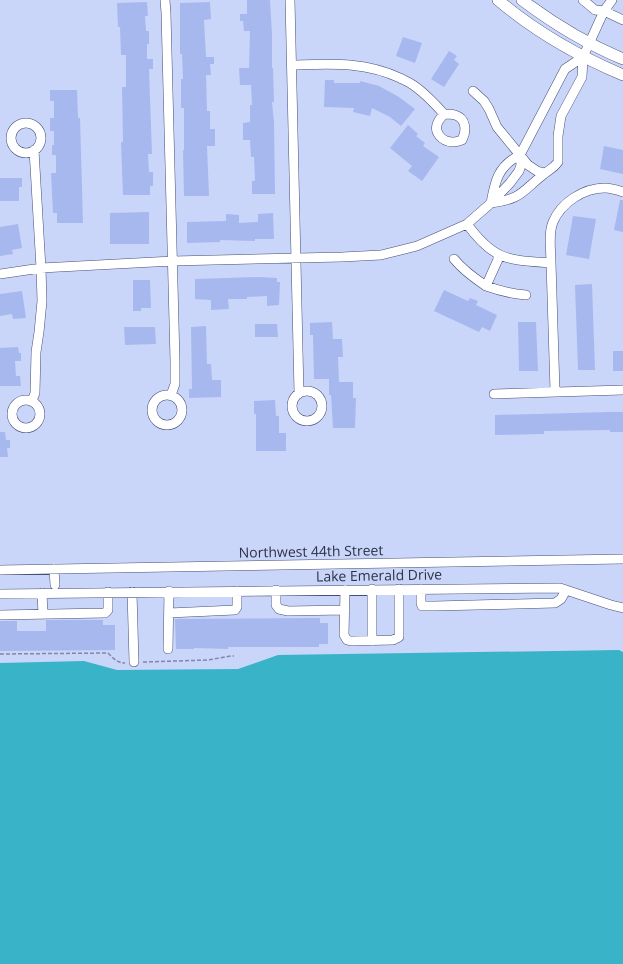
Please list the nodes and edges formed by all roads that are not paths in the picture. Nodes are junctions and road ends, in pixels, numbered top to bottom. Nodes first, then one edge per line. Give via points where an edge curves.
1 (165, 0) edge
2 (290, 0) edge
3 (498, 0) edge
4 (522, 0) edge
5 (583, 0) edge
6 (612, 0) edge
7 (604, 11) junction
8 (623, 20) edge
9 (589, 43) junction
10 (583, 57) junction
11 (623, 59) edge
12 (292, 65) junction
13 (623, 75) edge
14 (473, 91) dead end
15 (444, 114) dead end
16 (34, 150) dead end
17 (520, 155) junction
18 (545, 174) junction
19 (623, 192) edge
20 (491, 203) junction
21 (468, 224) junction
22 (500, 255) junction
23 (296, 258) junction
24 (454, 259) dead end
25 (173, 261) junction
26 (551, 263) junction
27 (41, 268) junction
28 (0, 274) edge
29 (486, 286) junction
30 (526, 295) dead end
31 (623, 390) edge
32 (555, 391) junction
33 (299, 393) dead end
34 (494, 394) dead end
35 (171, 395) dead end
36 (32, 401) dead end
37 (623, 560) edge
38 (54, 569) junction
39 (0, 570) edge
40 (54, 585) dead end
41 (372, 589) junction
42 (399, 589) junction
43 (421, 589) junction
44 (276, 590) junction
45 (345, 590) junction
46 (566, 590) junction
47 (169, 591) junction
48 (238, 591) junction
49 (108, 592) junction
50 (132, 592) junction
51 (42, 593) junction
52 (0, 594) edge
53 (623, 608) edge
54 (345, 610) junction
55 (169, 613) junction
56 (42, 614) junction
57 (0, 615) edge
58 (372, 641) junction
59 (168, 649) dead end
60 (134, 662) road end

1 - 25 street
2 - 12 street
3 - 10 main road via 538,31
4 - 9 main road via 557,25
5 - 7 street via 595,10
6 - 7 street
7 - 8 street
7 - 9 street
9 - 10 street
9 - 11 main road
10 - 13 main road
10 - 17 street via 565,69
10 - 18 street via 582,77 561,116 558,162
12 - 15 street via 352,64 387,72 413,84
12 - 23 street
14 - 17 street via 484,101 497,127
16 - 27 street
17 - 18 street via 528,165
17 - 20 street via 519,171
17 - 20 street via 501,170 495,182
18 - 20 street via 516,198
19 - 26 street via 605,188 587,190 570,200 552,223
20 - 21 street
21 - 22 street via 488,248
21 - 23 street via 416,246 381,254
22 - 26 street via 522,261
22 - 29 street
23 - 25 street
23 - 33 street
24 - 29 street
25 - 27 street
25 - 35 street via 175,384
26 - 32 street
27 - 28 street
27 - 36 street via 42,301 36,352 35,393
29 - 30 street
31 - 32 street
32 - 34 street
37 - 38 street, Northwest 44th Street
38 - 39 street, Northwest 44th Street
38 - 40 street
41 - 42 street, Lake Emerald Drive
41 - 45 street, Lake Emerald Drive
41 - 58 street
42 - 43 street, Lake Emerald Drive
42 - 58 street via 399,637 393,640
43 - 46 street, Lake Emerald Drive
43 - 46 street via 422,606 555,603
44 - 45 street, Lake Emerald Drive
44 - 48 street, Lake Emerald Drive
44 - 54 street via 276,605 279,609
45 - 54 street
46 - 53 street, Lake Emerald Drive
47 - 48 street, Lake Emerald Drive
47 - 50 street, Lake Emerald Drive
47 - 55 street
48 - 55 street via 235,610
49 - 50 street, Lake Emerald Drive
49 - 51 street, Lake Emerald Drive
49 - 56 street via 108,610 105,613
50 - 60 street
51 - 52 street, Lake Emerald Drive
51 - 56 street
54 - 58 street via 345,639
55 - 59 street
56 - 57 street

